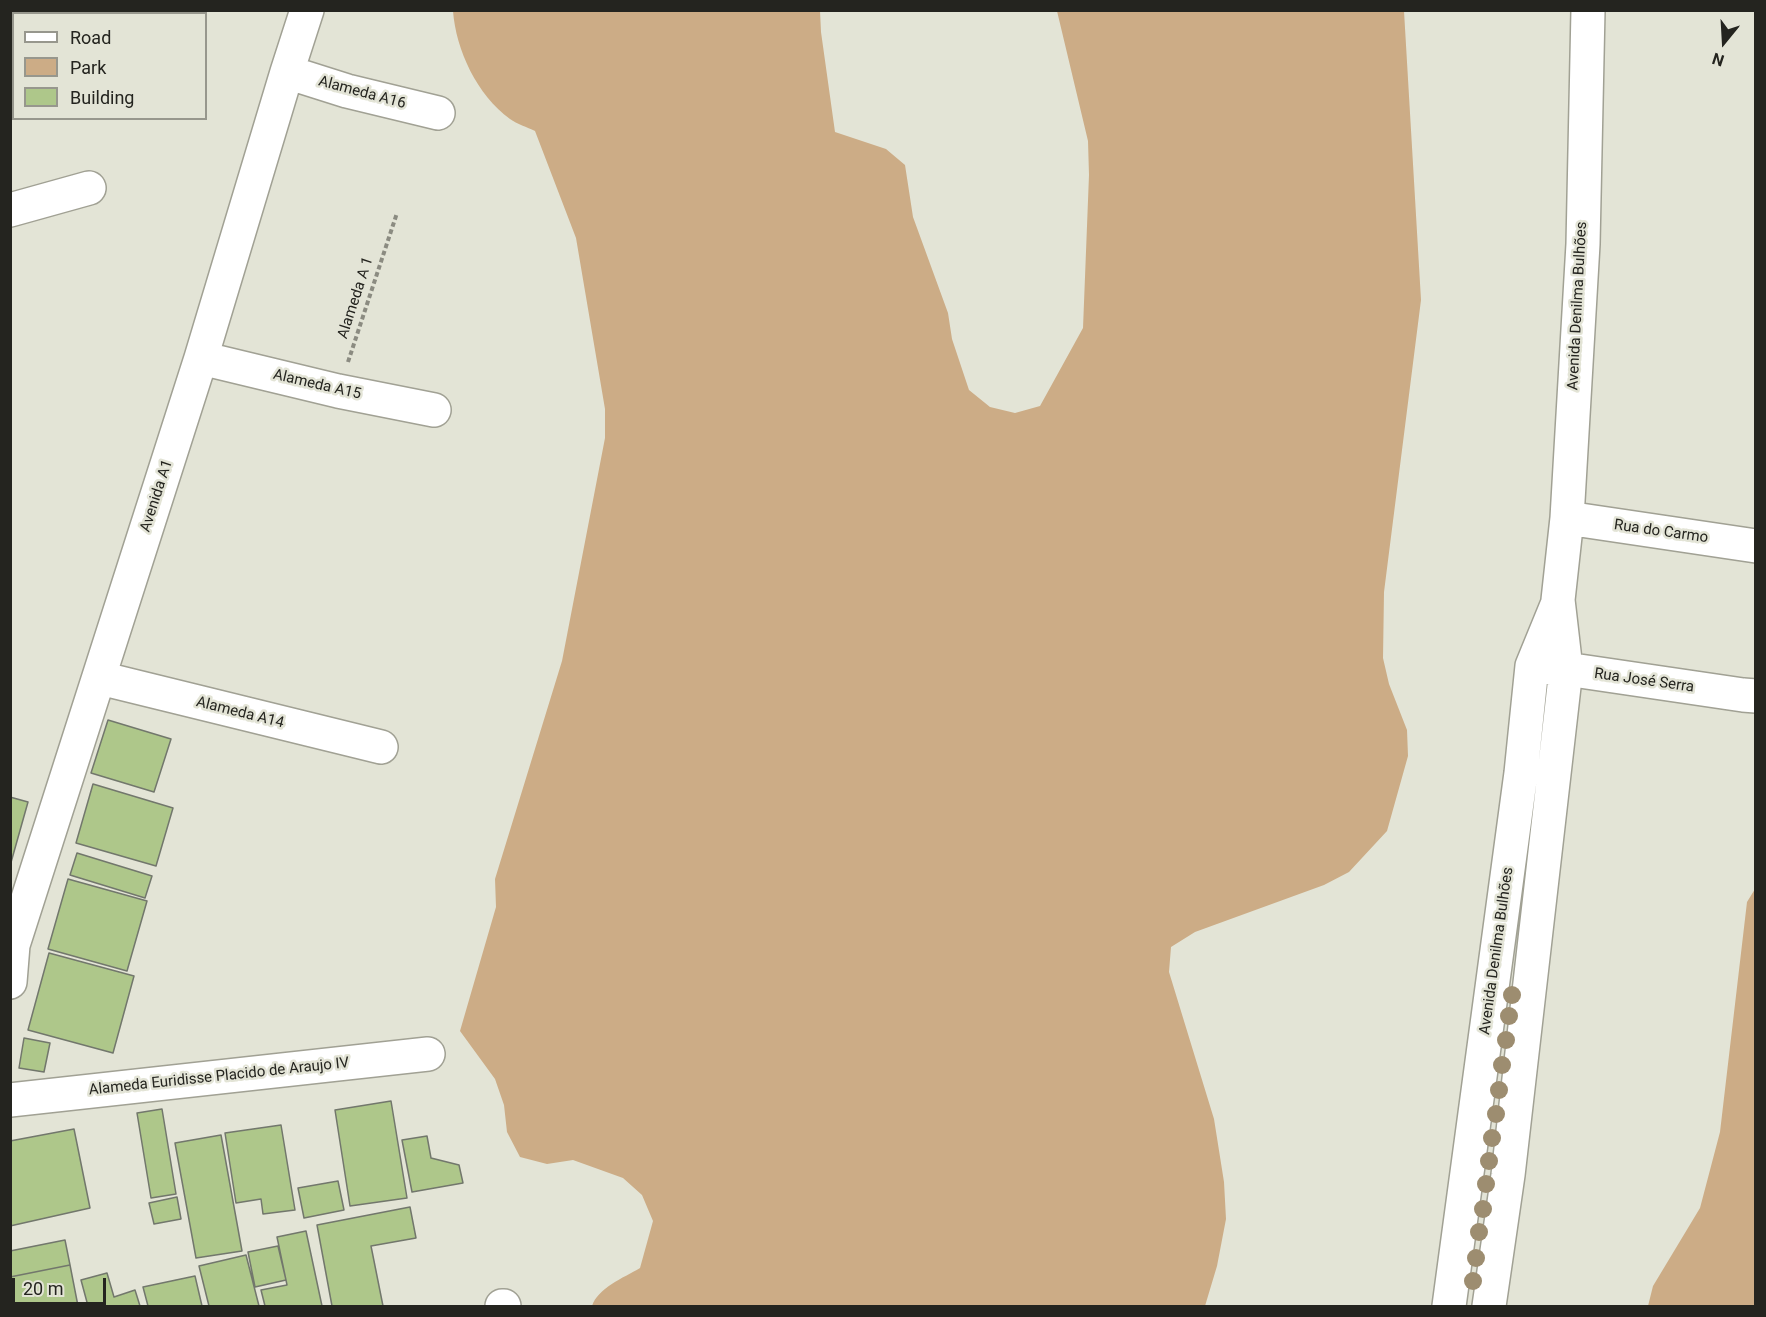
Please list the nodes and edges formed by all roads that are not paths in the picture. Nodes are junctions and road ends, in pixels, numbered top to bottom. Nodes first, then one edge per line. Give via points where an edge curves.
1 (308, 10) edge
2 (1588, 10) edge
3 (287, 72) junction
4 (438, 113) dead end
5 (89, 188) dead end
6 (10, 210) edge
7 (201, 358) junction
8 (434, 410) dead end
9 (1567, 518) junction
10 (1755, 546) edge
11 (1558, 600) junction
12 (1532, 666) junction
13 (1566, 669) junction
14 (99, 678) junction
15 (1755, 696) edge
16 (381, 747) dead end
17 (12, 944) edge
18 (10, 982) edge
19 (428, 1054) dead end
20 (10, 1100) edge
21 (1449, 1306) edge
22 (1489, 1306) edge

1 - 3 street, Avenida A1
2 - 9 street, Avenida Denilma Bulhões via 1583,244
3 - 4 street, Alameda A16
3 - 7 street, Avenida A1
5 - 6 street
7 - 8 street, Alameda A15
7 - 14 street, Avenida A1
9 - 10 street, Rua do Carmo
9 - 11 street, Avenida Denilma Bulhões
11 - 12 street, Avenida Denilma Bulhões
11 - 13 street, Avenida Denilma Bulhões
12 - 13 street, Rua José Serra
12 - 21 street, Avenida Denilma Bulhões
13 - 15 street, Rua José Serra
13 - 22 street, Avenida Denilma Bulhões via 1508,1175
14 - 16 street, Alameda A14
14 - 17 street, Avenida A1
17 - 18 street, Avenida A1
19 - 20 street, Alameda Euridisse Placido de Araujo IV

